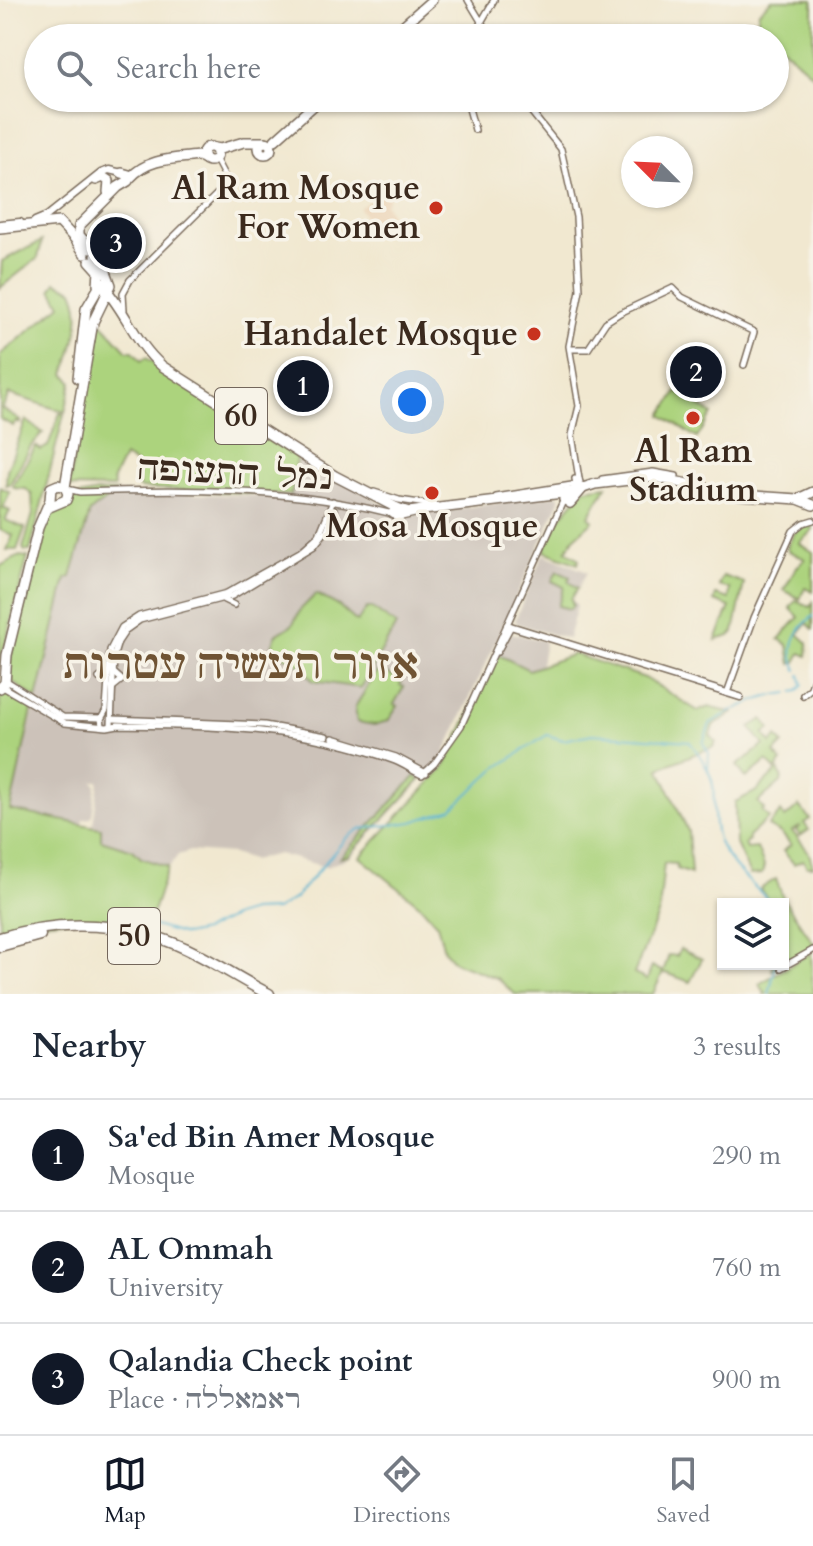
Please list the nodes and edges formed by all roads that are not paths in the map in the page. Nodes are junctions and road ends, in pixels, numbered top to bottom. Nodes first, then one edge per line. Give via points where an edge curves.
1 (432, 0) edge
2 (468, 0) edge
3 (494, 0) edge
4 (483, 21) junction
5 (405, 24) edge
6 (481, 24) edge
7 (484, 24) edge
8 (305, 112) edge
9 (470, 112) edge
10 (531, 112) edge
11 (475, 130) dead end
12 (210, 155) junction
13 (144, 164) junction
14 (111, 170) junction
15 (123, 177) junction
16 (96, 180) junction
17 (108, 192) junction
18 (0, 227) edge
19 (92, 256) junction
20 (106, 295) junction
21 (570, 349) junction
22 (744, 365) dead end
23 (676, 476) dead end
24 (573, 488) junction
25 (64, 490) junction
26 (49, 501) junction
27 (335, 501) junction
28 (808, 501) edge
29 (394, 510) junction
30 (423, 510) junction
31 (813, 520) edge
32 (261, 573) junction
33 (223, 600) junction
34 (234, 605) dead end
35 (512, 627) junction
36 (111, 671) junction
37 (99, 678) dead end
38 (481, 679) junction
39 (1, 681) edge
40 (813, 681) edge
41 (727, 693) junction
42 (803, 695) dead end
43 (740, 697) dead end
44 (59, 704) dead end
45 (47, 708) junction
46 (103, 720) junction
47 (112, 721) junction
48 (0, 935) edge
49 (0, 946) edge
50 (813, 950) edge
51 (789, 964) edge
52 (263, 993) edge

1 - 5 highway
2 - 4 street
3 - 4 street
4 - 6 street
4 - 7 street
8 - 12 highway, 60 via 267,144
9 - 11 street
10 - 21 street via 561,149 573,202 580,290
12 - 13 highway, 60
12 - 15 highway, 60 via 156,162
12 - 24 street via 224,188 123,293 126,314 164,364 350,480 391,498 443,505
13 - 14 highway
13 - 15 highway, 60
14 - 15 main road
14 - 18 main road via 45,218
15 - 16 main road via 109,173
15 - 17 highway, 60
15 - 19 highway, 60 via 80,223 79,235
16 - 17 highway via 109,181
16 - 18 main road via 42,222
17 - 19 highway, 60 via 75,232
18 - 19 highway via 59,222
19 - 20 highway, 60 via 110,281
19 - 20 highway, 60 via 111,278
20 - 25 highway via 93,322
20 - 29 highway, 60 via 143,347 167,370
21 - 22 street via 588,349 613,317 673,288 754,332
21 - 24 street via 579,406 573,426
23 - 24 street via 647,472
24 - 28 highway, 60 via 655,477 739,495
24 - 30 highway, 60
24 - 35 street via 554,520
25 - 26 highway via 51,489
25 - 26 highway via 62,503
25 - 27 street, נמל התעופה
26 - 39 highway
27 - 29 street, נמל התעופה
27 - 32 street via 327,530 314,546
29 - 30 highway, 60
29 - 30 highway, 60
31 - 41 street via 793,531
32 - 33 street
32 - 36 street via 222,595 129,621 113,640
33 - 34 street
33 - 36 street via 132,624 118,642
35 - 38 street
35 - 38 street
35 - 41 main road
36 - 37 street
36 - 46 street
36 - 47 street via 122,680 112,689
38 - 47 street via 461,726 420,775 329,740 263,729
39 - 45 street
39 - 46 street via 61,721
40 - 42 street
41 - 43 main road
44 - 45 street
45 - 46 street via 69,719
46 - 47 street
46 - 47 street
48 - 52 highway, 50 via 82,925 134,931 186,948
49 - 52 highway, 50 via 68,931 121,934 183,953
50 - 51 street

